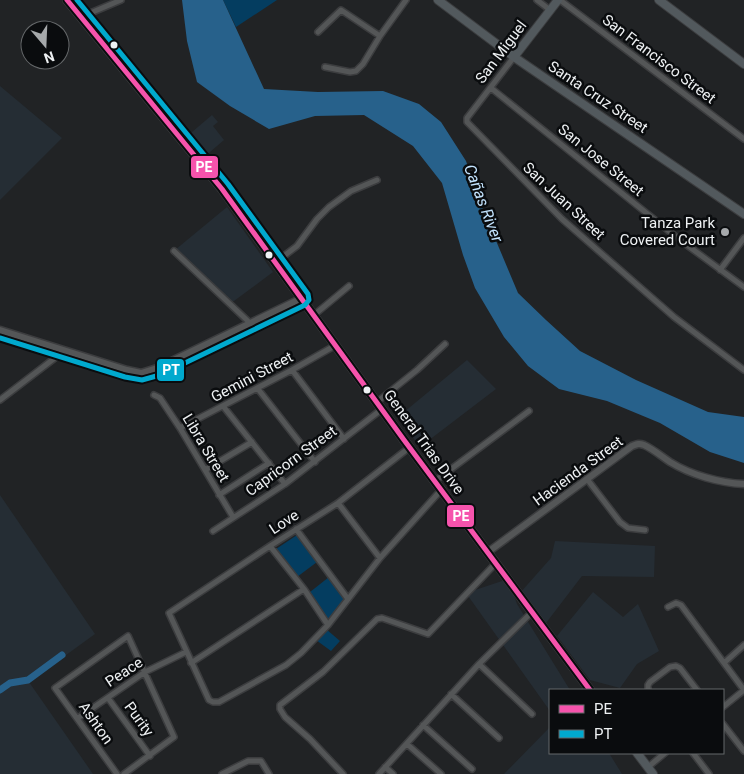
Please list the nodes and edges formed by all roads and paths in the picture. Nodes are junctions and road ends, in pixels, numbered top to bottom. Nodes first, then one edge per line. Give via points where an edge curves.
1 (67, 0) edge
2 (121, 0) edge
3 (406, 0) edge
4 (438, 0) edge
5 (537, 0) edge
6 (559, 0) edge
7 (659, 0) edge
8 (550, 10) junction
9 (81, 17) junction
10 (318, 32) dead end
11 (380, 36) junction
12 (514, 57) junction
13 (744, 64) edge
14 (325, 67) dead end
15 (491, 88) junction
16 (466, 120) joint
17 (744, 139) edge
18 (376, 180) dead end
19 (744, 214) edge
20 (744, 238) edge
21 (174, 251) dead end
22 (276, 262) junction
23 (720, 270) junction
24 (349, 286) dead end
25 (744, 287) edge
26 (302, 298) junction
27 (314, 315) junction
28 (251, 324) junction
29 (0, 330) edge
30 (445, 344) dead end
31 (336, 345) junction
32 (64, 351) junction
33 (292, 370) junction
34 (744, 370) edge
35 (258, 388) junction
36 (154, 395) dead end
37 (0, 400) edge
38 (223, 406) junction
39 (380, 406) junction
40 (529, 411) dead end
41 (180, 428) junction
42 (344, 439) junction
43 (252, 442) junction
44 (410, 447) junction
45 (314, 462) junction
46 (269, 463) junction
47 (205, 470) junction
48 (587, 479) junction
49 (435, 481) junction
50 (285, 484) junction
51 (744, 484) edge
52 (442, 489) junction
53 (219, 495) junction
54 (338, 503) junction
55 (233, 518) junction
56 (296, 529) junction
57 (645, 530) dead end
58 (212, 531) dead end
59 (270, 546) junction
60 (488, 552) junction
61 (380, 558) junction
62 (496, 562) junction
63 (304, 589) junction
64 (348, 598) junction
65 (668, 607) dead end
66 (532, 612) junction
67 (328, 625) junction
68 (744, 645) edge
69 (186, 652) junction
70 (191, 663) junction
71 (724, 663) junction
72 (479, 664) junction
73 (145, 672) junction
74 (589, 689) edge
75 (648, 689) edge
76 (696, 689) edge
77 (744, 690) edge
78 (451, 694) junction
79 (108, 698) junction
80 (724, 706) edge
81 (532, 714) dead end
82 (78, 718) junction
83 (424, 725) junction
84 (724, 725) edge
85 (499, 738) dead end
86 (407, 744) junction
87 (744, 751) edge
88 (638, 754) edge
89 (664, 754) edge
90 (694, 754) edge
91 (150, 756) junction
92 (385, 767) junction
93 (472, 769) dead end
94 (651, 771) edge
95 (117, 774) edge
96 (124, 774) edge
97 (222, 774) edge
98 (269, 774) edge
99 (343, 774) edge
100 (379, 774) edge
101 (393, 774) edge
102 (441, 774) edge
103 (709, 774) edge

1 - 9 main road, General Trias Drive
2 - 9 street
3 - 11 street
4 - 12 main road, Santa Cruz Street
5 - 8 street
6 - 8 main road, San Miguel
6 - 17 street, San Francisco Street
7 - 13 main road
8 - 12 main road, San Miguel
9 - 22 main road, General Trias Drive via 222,189
10 - 11 street via 341,10
11 - 14 street via 356,71
12 - 15 street, San Miguel
12 - 19 main road, Santa Cruz Street
15 - 16 street, San Miguel
15 - 23 street, San Jose Street
16 - 34 street, San Juan Street via 562,219 674,317
18 - 22 street via 351,191 329,208 297,246
20 - 23 street
21 - 28 street
22 - 26 main road, General Trias Drive
23 - 25 street, San Jose Street
24 - 27 street
26 - 27 main road, General Trias Drive
26 - 28 street
27 - 31 main road, General Trias Drive
28 - 32 street via 141,373
29 - 32 street
30 - 39 street, Capricorn Street
31 - 33 street, Gemini Street
31 - 39 main road, General Trias Drive
32 - 37 street
33 - 35 street, Gemini Street
33 - 42 street
35 - 38 street, Gemini Street
35 - 45 street
36 - 41 street, Libra Street via 160,398
38 - 41 street, Gemini Street
38 - 43 street
39 - 42 street, Capricorn Street
39 - 44 main road, General Trias Drive
40 - 49 street
41 - 47 street, Libra Street
42 - 45 street, Capricorn Street
43 - 46 street
43 - 47 street
44 - 49 main road, General Trias Drive
44 - 54 street, Love
45 - 50 street, Capricorn Street
46 - 50 street
46 - 53 street
47 - 53 street, Libra Street
48 - 51 street, Hacienda Street via 632,446 640,444 698,474 730,484
48 - 57 street via 620,522 628,528
48 - 60 street, Hacienda Street
49 - 52 main road, General Trias Drive
50 - 55 street, Capricorn Street
52 - 60 main road, General Trias Drive
52 - 61 street
53 - 55 street, Libra Street
54 - 56 street, Love
54 - 61 street
55 - 58 street, Capricorn Street
56 - 59 street, Love
56 - 64 street
59 - 63 street
59 - 69 street, Love via 169,614
60 - 62 main road, General Trias Drive
61 - 64 street
62 - 66 main road, General Trias Drive
62 - 99 street via 428,634 377,618 323,672 280,706 285,717
63 - 67 street
63 - 70 street
64 - 67 street
65 - 71 street via 676,602 681,604
66 - 72 street
66 - 74 main road, General Trias Drive
67 - 70 street via 286,665 219,702 209,700
68 - 71 street
69 - 70 street
69 - 73 street, Peace
71 - 77 street
72 - 78 street
72 - 81 street
73 - 79 street, Peace
73 - 82 street, Ashton via 128,636 55,688
73 - 91 street via 174,737
75 - 76 street via 650,682 676,666
77 - 80 street
78 - 83 street
78 - 85 street
79 - 82 street, Peace
79 - 91 street, Purity
82 - 95 street, Ashton
83 - 86 street
83 - 93 street
84 - 87 street
86 - 92 street
86 - 102 street
88 - 94 main road
89 - 94 street
90 - 103 street
91 - 96 street
92 - 100 street
92 - 101 street
97 - 98 street via 248,761 261,761

